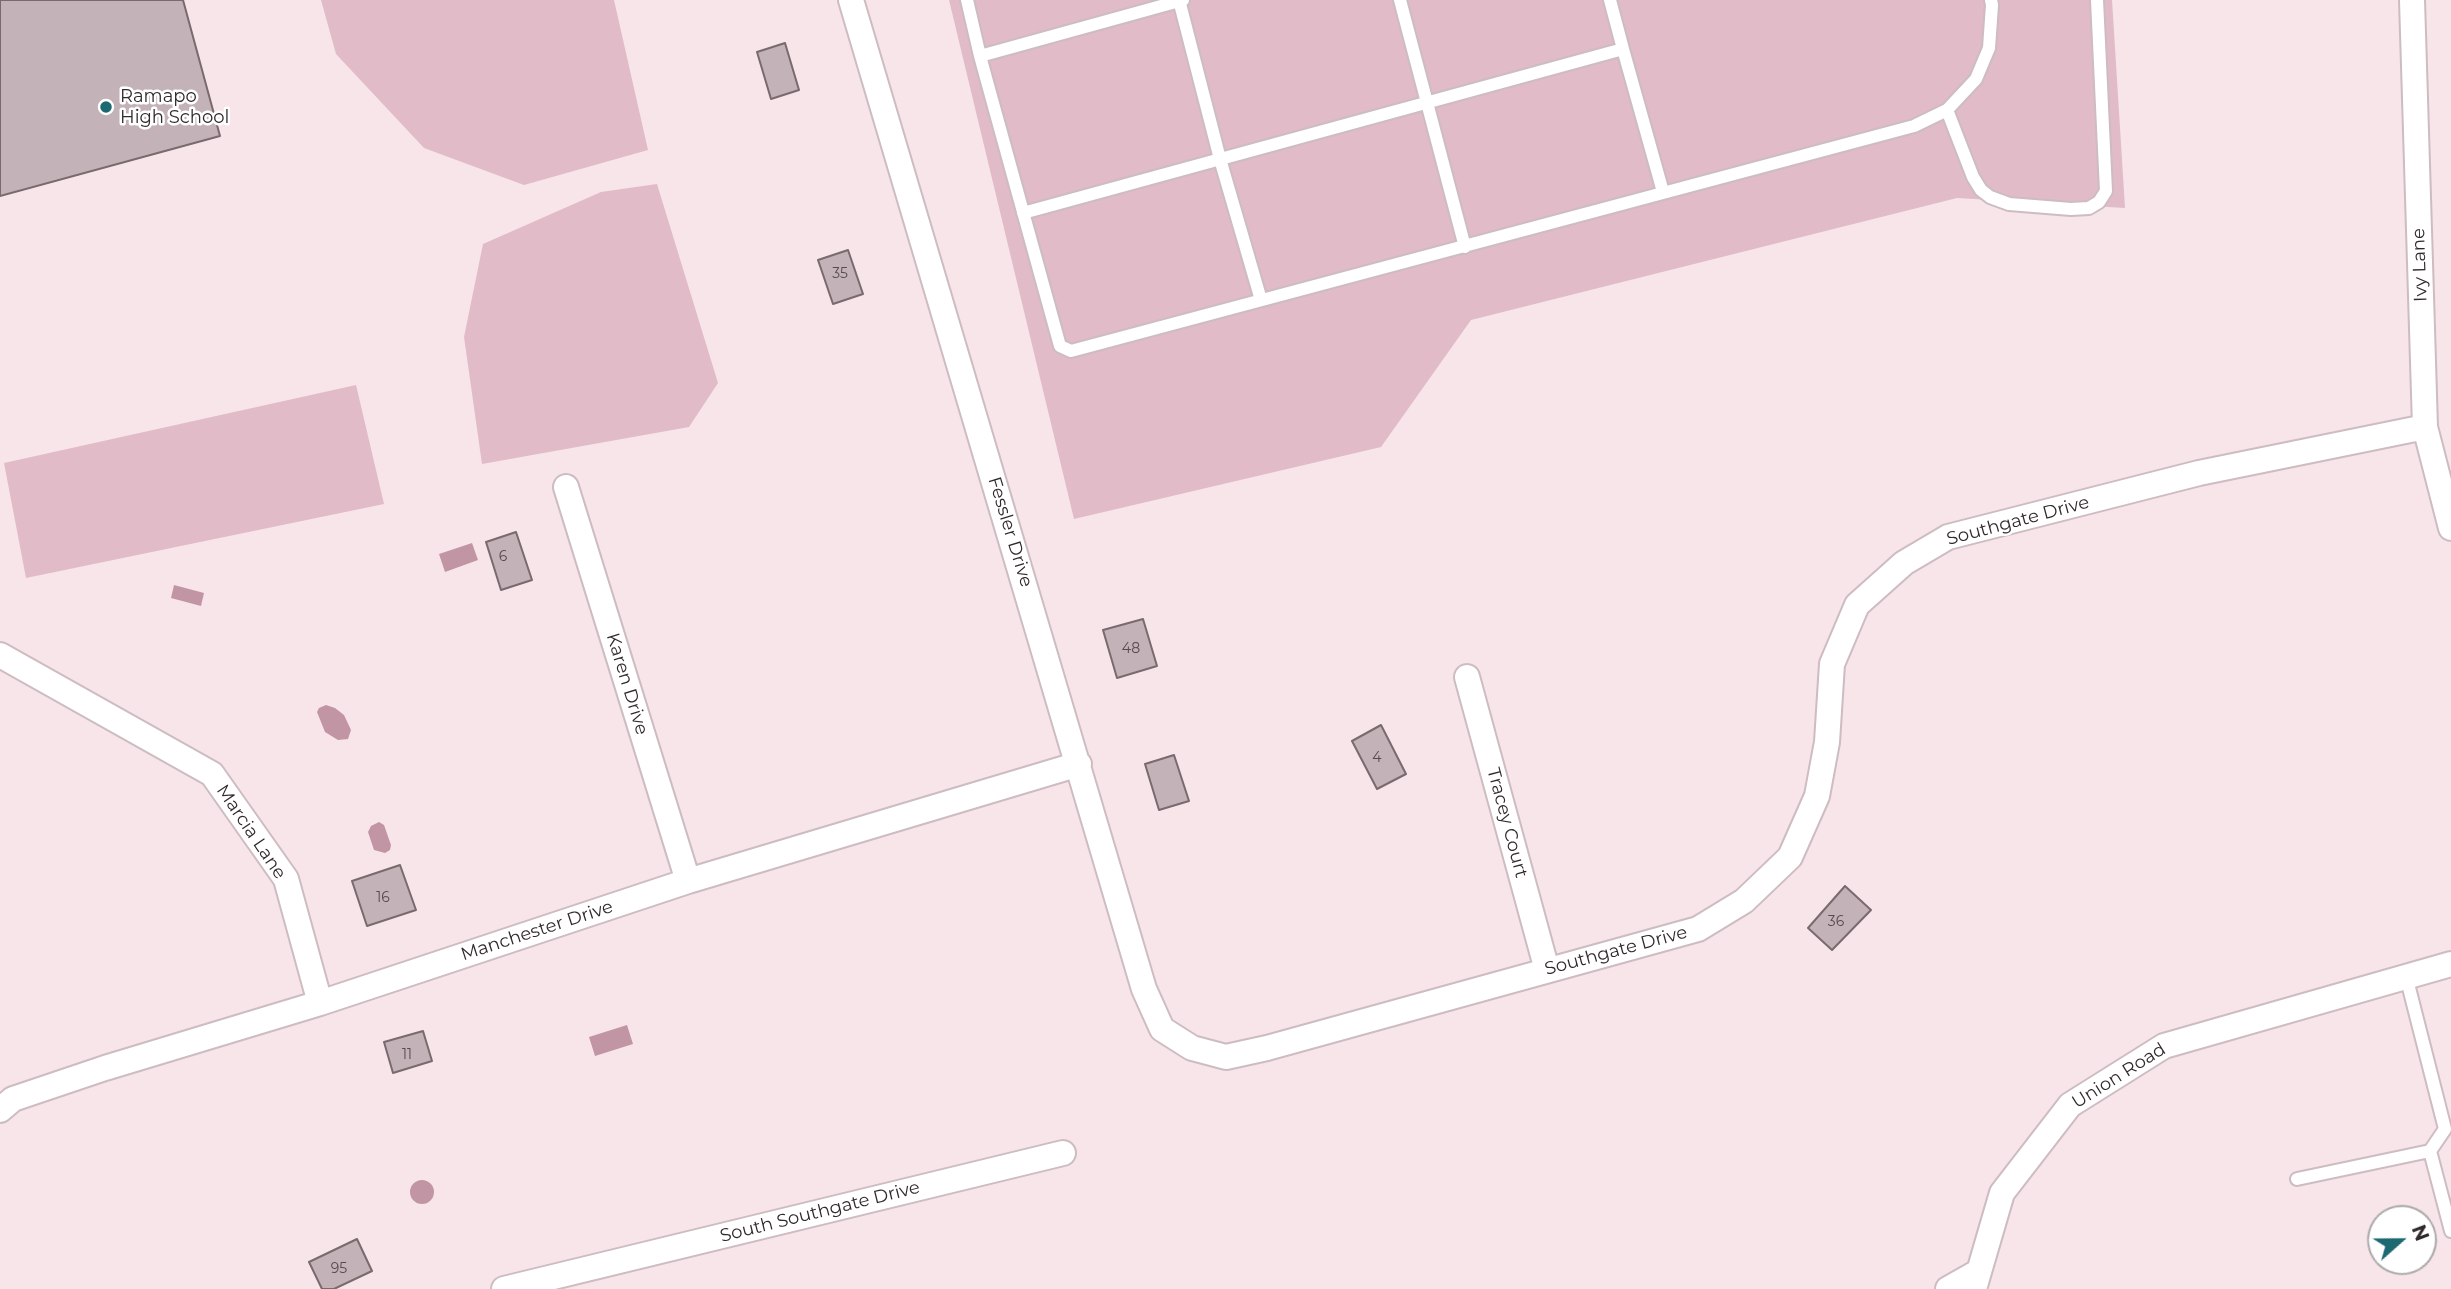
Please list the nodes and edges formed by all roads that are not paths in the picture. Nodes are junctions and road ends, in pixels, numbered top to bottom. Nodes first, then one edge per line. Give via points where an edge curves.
1 (851, 0) edge
2 (967, 0) edge
3 (1181, 0) edge
4 (1400, 0) edge
5 (1610, 0) edge
6 (1991, 0) edge
7 (2097, 0) edge
8 (2412, 0) edge
9 (1623, 49) junction
10 (981, 56) junction
11 (1427, 103) junction
12 (1947, 110) junction
13 (1220, 159) junction
14 (1663, 192) junction
15 (1023, 213) junction
16 (1465, 247) junction
17 (1261, 300) junction
18 (2425, 427) junction
19 (566, 487) dead end
20 (2451, 528) edge
21 (0, 655) edge
22 (1467, 677) dead end
23 (1079, 764) junction
24 (688, 881) junction
25 (2451, 964) edge
26 (1547, 970) junction
27 (2406, 976) junction
28 (320, 1003) junction
29 (1192, 1048) joint
30 (0, 1110) edge
31 (2430, 1151) junction
32 (1063, 1153) dead end
33 (2297, 1179) dead end
34 (2451, 1231) edge
35 (580, 1280) edge
36 (1976, 1280) edge
37 (504, 1289) edge
38 (1948, 1289) edge

1 - 23 street, Fessler Drive
2 - 10 lane
3 - 10 lane
3 - 13 lane
4 - 11 lane
5 - 9 lane
6 - 12 lane via 1989,48 1976,79
7 - 12 lane via 2106,191 2099,202 2071,209 2009,204 1990,197 1973,177
8 - 18 street, Ivy Lane
9 - 11 lane
9 - 14 lane
10 - 15 lane
11 - 13 lane
11 - 16 lane
12 - 14 lane via 1914,126
13 - 15 lane
13 - 17 lane
14 - 16 lane
15 - 17 lane via 1060,346 1071,351
16 - 17 lane
18 - 20 street, Ivy Lane
18 - 26 street, Southgate Drive via 2199,473 1948,537 1904,563 1857,605 1832,664 1827,742 1817,796 1790,857 1744,901 1698,929
19 - 24 street, Karen Drive
21 - 28 street, Marcia Lane via 212,774 286,880
22 - 26 street, Tracey Court
23 - 24 street, Manchester Drive
23 - 29 street, Fessler Drive via 1144,989 1162,1029
24 - 28 street, Manchester Drive
25 - 27 street, Union Road
26 - 29 street, Southgate Drive via 1267,1048 1226,1057
27 - 31 lane via 2445,1129
27 - 36 street, Union Road via 2164,1046 2070,1105 2002,1193
28 - 30 street, Manchester Drive via 92,1072 13,1099
31 - 33 lane
31 - 34 lane
32 - 35 street, South Southgate Drive
35 - 37 street
36 - 38 street

